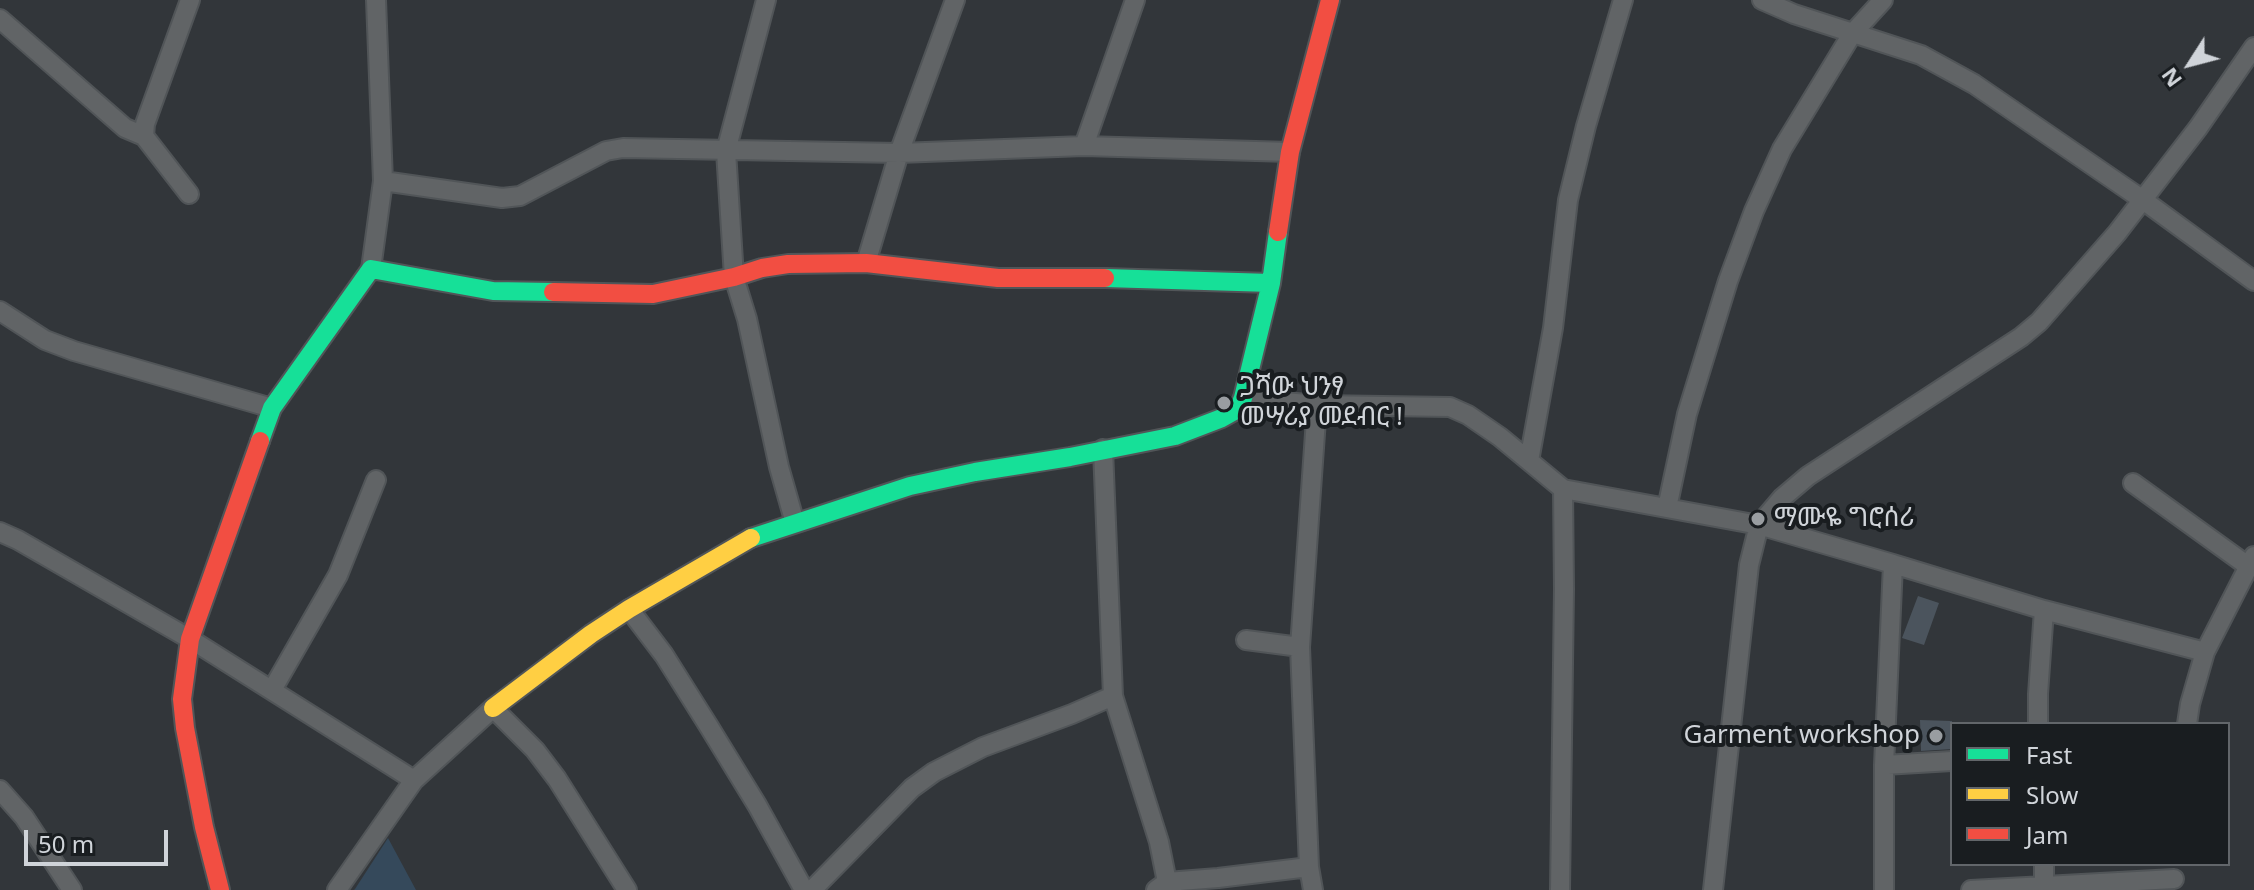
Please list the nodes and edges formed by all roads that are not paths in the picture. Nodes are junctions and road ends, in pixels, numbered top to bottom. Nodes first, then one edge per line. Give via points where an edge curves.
1 (190, 0) edge
2 (376, 0) edge
3 (766, 0) edge
4 (955, 0) edge
5 (1135, 0) edge
6 (1330, 0) edge
7 (1623, 0) edge
8 (1762, 0) edge
9 (1883, 0) edge
10 (0, 19) edge
11 (1852, 34) junction
12 (2254, 47) edge
13 (144, 136) junction
14 (1084, 146) junction
15 (726, 151) junction
16 (1290, 152) junction
17 (899, 153) junction
18 (383, 181) junction
19 (189, 194) dead end
20 (2143, 200) junction
21 (866, 263) junction
22 (371, 269) junction
23 (734, 277) junction
24 (2254, 281) edge
25 (1271, 283) junction
26 (0, 311) edge
27 (1243, 398) junction
28 (1317, 405) junction
29 (272, 408) junction
30 (1103, 449) junction
31 (1529, 461) junction
32 (376, 480) dead end
33 (2133, 483) dead end
34 (1563, 489) junction
35 (1667, 508) junction
36 (795, 523) junction
37 (1759, 525) junction
38 (0, 532) edge
39 (2251, 561) edge
40 (1893, 564) junction
41 (629, 609) junction
42 (2044, 610) junction
43 (190, 639) junction
44 (1246, 640) dead end
45 (1300, 647) junction
46 (2205, 652) junction
47 (272, 690) junction
48 (1113, 696) junction
49 (493, 708) junction
50 (2038, 722) edge
51 (2187, 722) edge
52 (1950, 761) edge
53 (1884, 765) junction
54 (414, 780) junction
55 (0, 790) edge
56 (2044, 866) edge
57 (1309, 867) junction
58 (2175, 878) edge
59 (2044, 885) junction
60 (1164, 887) edge
61 (72, 890) edge
62 (220, 890) edge
63 (337, 890) edge
64 (627, 890) edge
65 (804, 890) edge
66 (812, 890) edge
67 (1313, 890) edge
68 (1560, 890) edge
69 (1713, 890) edge
70 (1884, 890) edge
71 (1971, 890) edge

1 - 13 street
2 - 18 street
3 - 15 street
4 - 17 street
5 - 14 street
6 - 16 street
7 - 31 street via 1568,200 1553,328
8 - 11 street
9 - 11 street
10 - 13 street via 125,128
11 - 20 street via 1921,55 1974,84
11 - 35 street via 1782,149 1754,211 1687,414
12 - 20 street
13 - 19 street
14 - 16 street
14 - 17 street
15 - 17 street
15 - 18 street via 606,151 520,196 502,198
15 - 23 street
16 - 25 street
17 - 21 street
18 - 22 street
20 - 24 street
20 - 37 street via 2039,322 1808,476
21 - 23 street via 788,264
21 - 25 street via 998,278
22 - 23 street via 493,291 653,294
22 - 29 street
23 - 36 street
25 - 27 street
26 - 29 street via 59,345
27 - 28 street
27 - 30 street via 1238,409 1222,418 1175,436
28 - 31 street via 1450,407
28 - 45 street
29 - 43 street
30 - 36 street via 910,486
30 - 48 street
31 - 34 street
32 - 47 street via 338,575
33 - 39 street
34 - 35 street
34 - 68 street
35 - 37 street
36 - 41 street via 757,535
37 - 40 street
37 - 69 street via 1749,565
38 - 43 street
39 - 46 street
40 - 42 street
40 - 53 street
41 - 49 street
41 - 65 street via 701,713
42 - 46 street
42 - 50 street
43 - 47 street
43 - 62 street via 182,699 185,728
44 - 45 street
45 - 57 street
46 - 51 street
47 - 54 street
48 - 60 street via 1159,842
48 - 66 street via 934,772
49 - 54 street
49 - 64 street via 557,779
52 - 53 street
53 - 70 street
54 - 63 street
55 - 61 street
56 - 59 street
57 - 60 street
57 - 67 street
58 - 59 street
59 - 71 street

